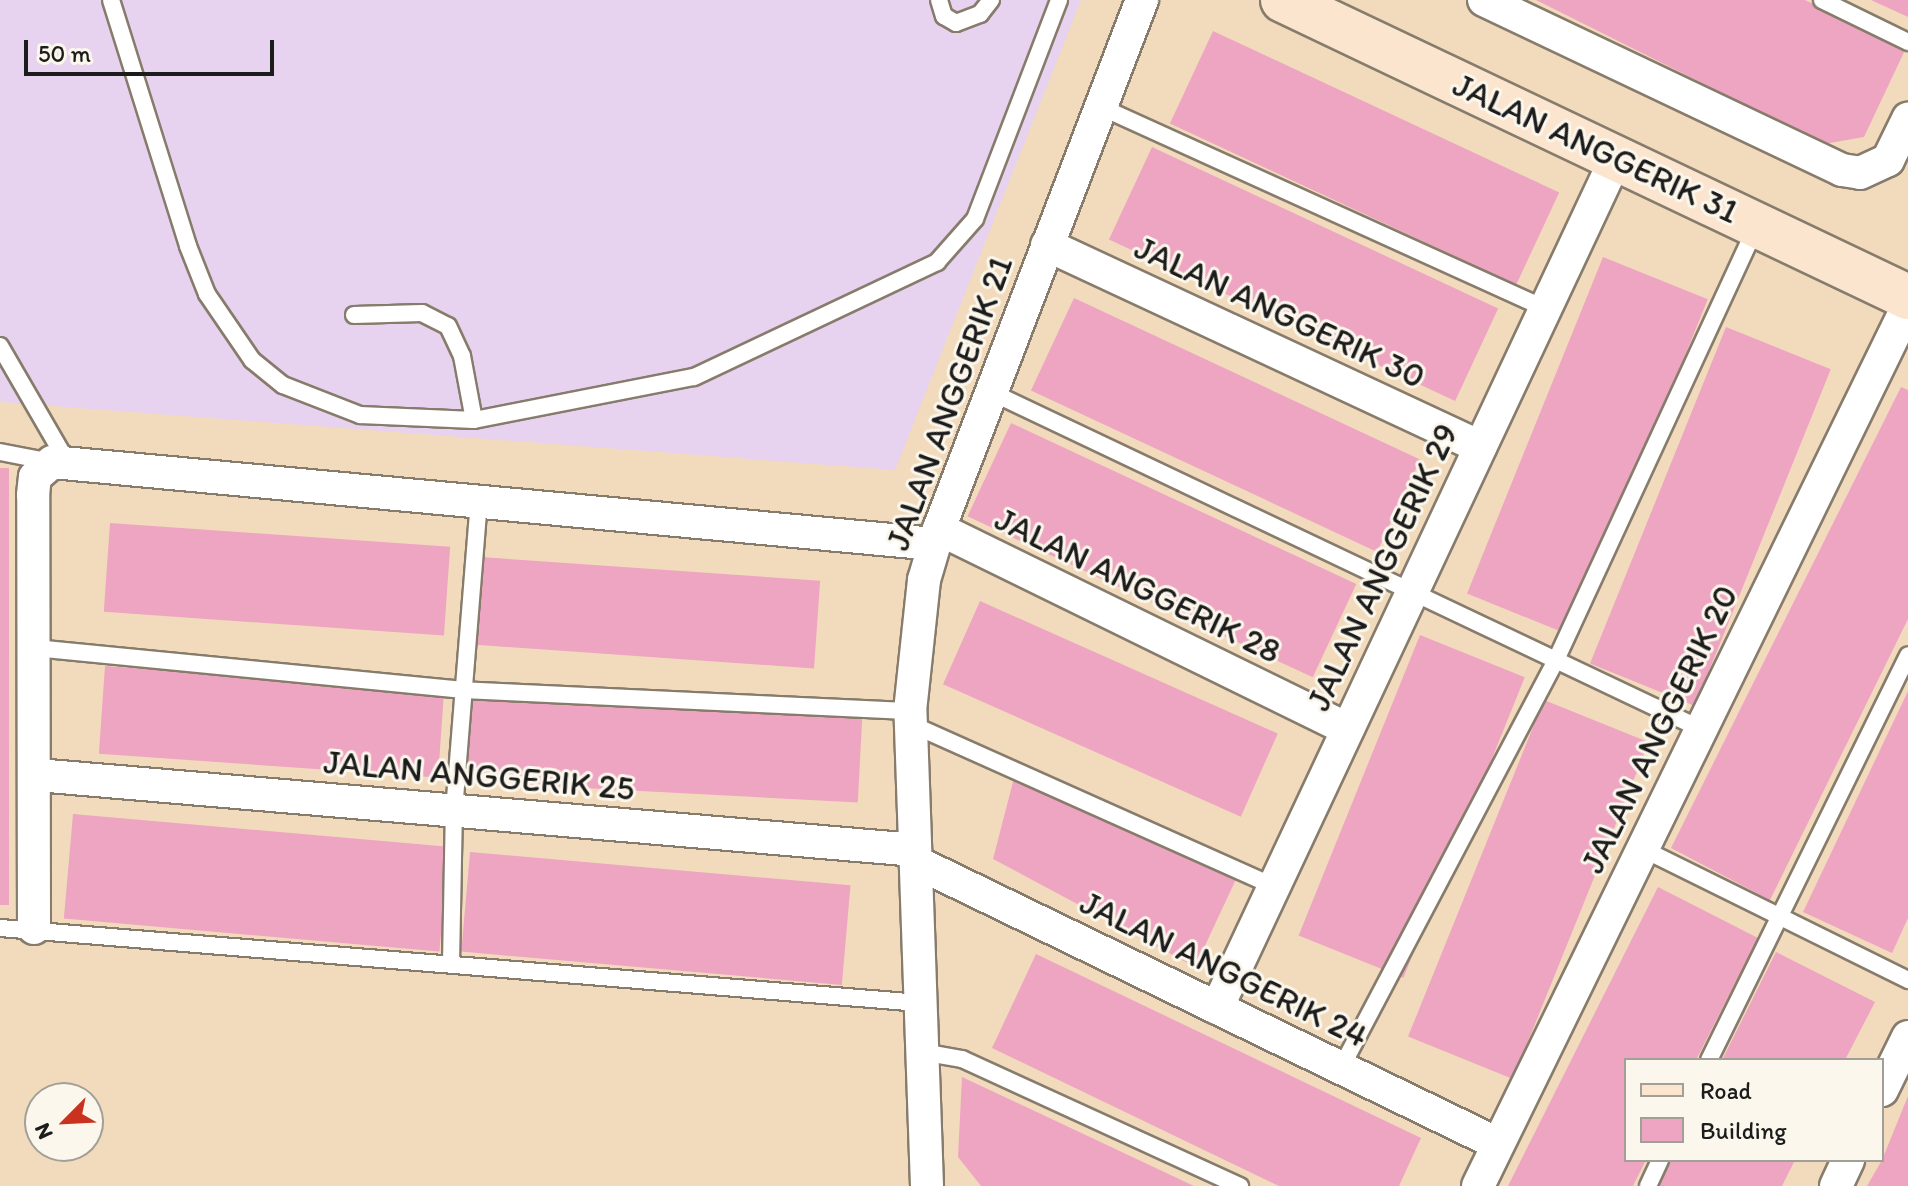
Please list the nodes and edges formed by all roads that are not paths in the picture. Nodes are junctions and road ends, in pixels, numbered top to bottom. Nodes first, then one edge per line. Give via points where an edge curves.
1 (111, 0) edge
2 (939, 0) edge
3 (991, 0) edge
4 (1059, 0) edge
5 (1142, 0) edge
6 (1283, 0) edge
7 (1484, 0) edge
8 (1822, 0) edge
9 (1908, 42) edge
10 (1101, 107) junction
11 (1908, 119) edge
12 (1616, 158) junction
13 (1757, 225) junction
14 (1047, 245) junction
15 (1908, 297) edge
16 (1908, 306) edge
17 (1545, 308) junction
18 (354, 315) dead end
19 (0, 346) edge
20 (991, 392) junction
21 (474, 420) junction
22 (1480, 447) junction
23 (0, 452) edge
24 (59, 461) junction
25 (479, 500) junction
26 (936, 536) junction
27 (1413, 592) junction
28 (35, 648) junction
29 (1908, 655) edge
30 (1556, 660) junction
31 (461, 690) junction
32 (911, 718) junction
33 (1348, 729) junction
34 (1701, 729) junction
35 (37, 775) junction
36 (454, 811) junction
37 (1643, 849) junction
38 (916, 856) junction
39 (1274, 886) junction
40 (1779, 917) junction
41 (0, 928) edge
42 (34, 928) junction
43 (451, 963) junction
44 (1908, 980) edge
45 (921, 1003) junction
46 (1217, 1008) junction
47 (1908, 1037) edge
48 (922, 1052) junction
49 (1710, 1058) edge
50 (1341, 1068) junction
51 (1884, 1086) edge
52 (1498, 1144) junction
53 (1659, 1162) edge
54 (1847, 1162) edge
55 (927, 1186) edge
56 (1240, 1186) edge
57 (1478, 1186) edge
58 (1648, 1186) edge
59 (1836, 1186) edge

1 - 21 lane via 143,115 202,282 225,326 252,360 283,385 360,415
2 - 3 lane via 944,16 956,23 980,14
4 - 21 lane via 975,219 937,262 694,377
5 - 10 street, JALAN ANGGERIK 21
6 - 12 street, JALAN ANGGERIK 31
7 - 11 street via 1842,170 1860,173 1888,160
8 - 9 lane
10 - 14 street, JALAN ANGGERIK 21
10 - 17 lane
12 - 13 street, JALAN ANGGERIK 31
12 - 17 street, JALAN ANGGERIK 29
13 - 15 street, JALAN ANGGERIK 31
13 - 30 lane
14 - 20 street, JALAN ANGGERIK 21
14 - 22 street, JALAN ANGGERIK 30
16 - 34 street, JALAN ANGGERIK 20
17 - 22 street, JALAN ANGGERIK 29
18 - 21 lane via 422,313 448,326 462,356
19 - 24 lane
20 - 26 street, JALAN ANGGERIK 21
20 - 27 lane
22 - 27 street, JALAN ANGGERIK 29
23 - 24 lane
24 - 25 street
24 - 28 street via 35,477
25 - 26 street
25 - 31 lane
26 - 32 street, JALAN ANGGERIK 21 via 924,580
26 - 33 street, JALAN ANGGERIK 28
27 - 30 lane
27 - 33 street, JALAN ANGGERIK 29
28 - 31 lane
28 - 35 street
29 - 40 lane
30 - 34 lane
30 - 50 lane
31 - 32 lane
31 - 36 lane
32 - 38 street, JALAN ANGGERIK 21
32 - 39 lane
33 - 39 street, JALAN ANGGERIK 29
34 - 37 street, JALAN ANGGERIK 20
35 - 36 street, JALAN ANGGERIK 25
35 - 42 street
36 - 38 street, JALAN ANGGERIK 25
36 - 43 lane
37 - 40 lane
37 - 52 street, JALAN ANGGERIK 20
38 - 45 street, JALAN ANGGERIK 21
38 - 46 street, JALAN ANGGERIK 24
39 - 46 street, JALAN ANGGERIK 29
40 - 44 lane
40 - 49 lane
41 - 42 lane
42 - 43 lane
43 - 45 lane
45 - 48 street, JALAN ANGGERIK 21
46 - 50 street, JALAN ANGGERIK 24
47 - 51 street
48 - 55 street, JALAN ANGGERIK 21
48 - 56 lane via 962,1059
50 - 52 street, JALAN ANGGERIK 24
52 - 57 street, JALAN ANGGERIK 20
53 - 58 lane
54 - 59 street

